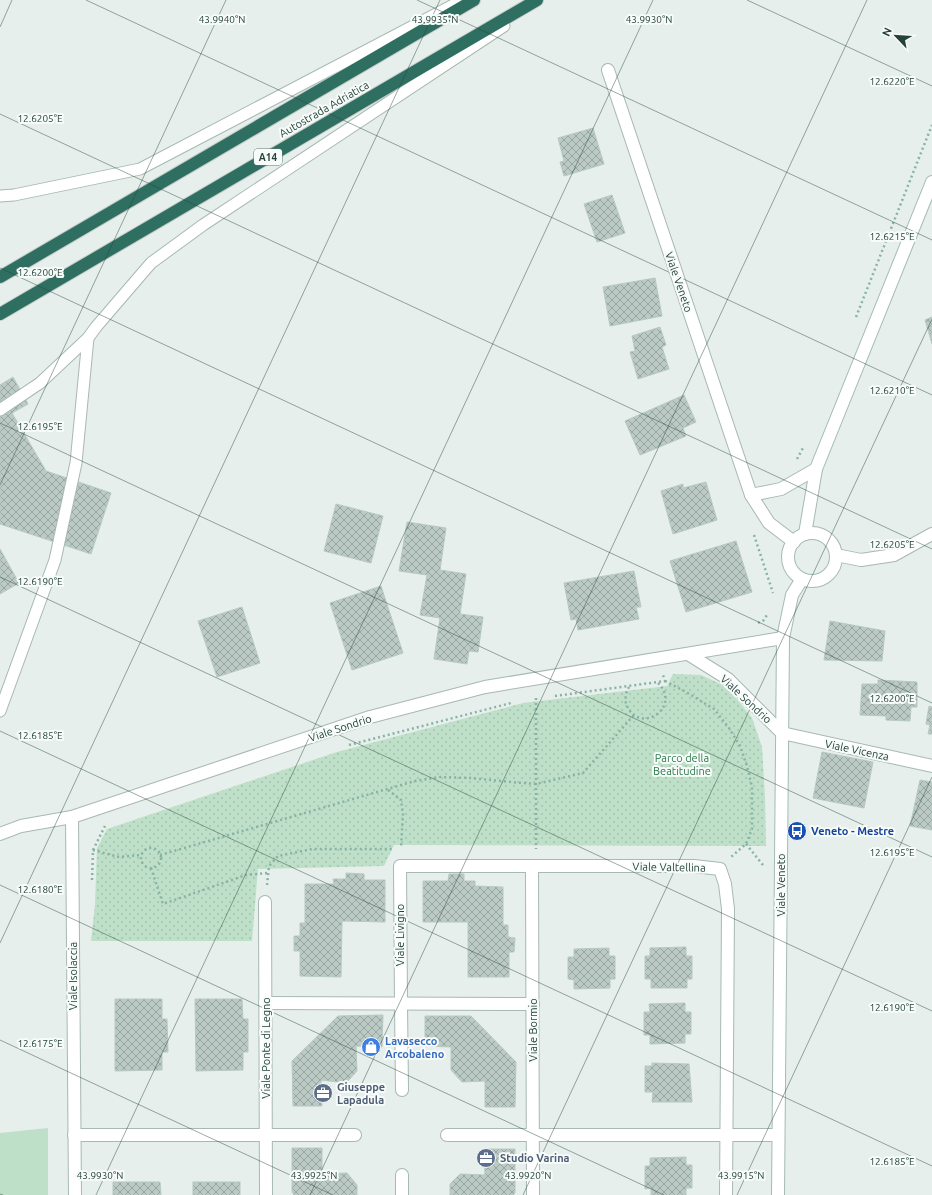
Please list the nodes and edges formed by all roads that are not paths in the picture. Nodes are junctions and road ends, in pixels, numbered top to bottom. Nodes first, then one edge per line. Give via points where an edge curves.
1 (464, 0) edge
2 (474, 0) edge
3 (537, 0) edge
4 (542, 0) edge
5 (608, 70) dead end
6 (932, 182) edge
7 (0, 196) edge
8 (0, 277) edge
9 (0, 314) edge
10 (88, 338) junction
11 (0, 410) edge
12 (816, 469) junction
13 (751, 495) junction
14 (805, 534) junction
15 (932, 534) edge
16 (794, 542) junction
17 (836, 555) junction
18 (802, 579) junction
19 (783, 638) junction
20 (688, 654) junction
21 (0, 711) edge
22 (782, 733) junction
23 (932, 766) edge
24 (72, 816) junction
25 (0, 834) edge
26 (400, 866) joint
27 (534, 866) junction
28 (265, 902) road end
29 (265, 1003) junction
30 (401, 1004) junction
31 (533, 1004) junction
32 (402, 1090) dead end
33 (74, 1135) junction
34 (266, 1135) junction
35 (356, 1135) dead end
36 (447, 1135) dead end
37 (533, 1135) junction
38 (727, 1135) junction
39 (778, 1135) junction
40 (402, 1175) dead end
41 (75, 1195) edge
42 (266, 1195) edge
43 (402, 1195) edge
44 (533, 1195) edge
45 (726, 1195) edge
46 (778, 1195) edge

1 - 7 lane via 140,169 14,196
2 - 8 highway, Autostrada Adriatica
3 - 9 highway, Autostrada Adriatica / A14
4 - 10 lane via 203,226 158,259 146,269
5 - 13 street, Viale Veneto
6 - 12 street
10 - 11 lane via 40,384
10 - 21 lane via 76,463 55,560
12 - 13 street via 781,489
12 - 14 street
13 - 16 street, Viale Veneto via 768,523
14 - 16 street
14 - 17 street via 820,534 826,537
15 - 17 street via 894,555 861,560
16 - 18 street via 788,555 789,562 791,569
17 - 18 street via 833,569 823,579
18 - 19 street, Viale Veneto via 792,595
19 - 20 street, Viale Sondrio
19 - 22 street, Viale Veneto
20 - 22 street, Viale Sondrio via 728,679
20 - 24 street, Viale Sondrio via 486,687 370,718
22 - 23 street, Viale Vicenza
22 - 39 street, Viale Veneto
24 - 25 street, Viale Sondrio via 21,826
24 - 33 street, Viale Isolaccia
26 - 27 street, Viale Valtellina
26 - 30 street, Viale Livigno
27 - 31 street, Viale Bormio
27 - 38 street, Viale Valtellina via 694,866 720,869 728,909
28 - 29 street, Viale Ponte di Legno
29 - 30 street
29 - 34 street, Viale Ponte di Legno
30 - 31 street
30 - 32 street, Viale Livigno
31 - 37 street, Viale Bormio
33 - 34 street
33 - 41 street, Viale Isolaccia
34 - 35 street
34 - 42 street, Viale Ponte di Legno
36 - 37 street
37 - 38 street
37 - 44 street, Viale Bormio
38 - 39 street
38 - 45 street, Viale Valtellina
39 - 46 street, Viale Veneto
40 - 43 street

